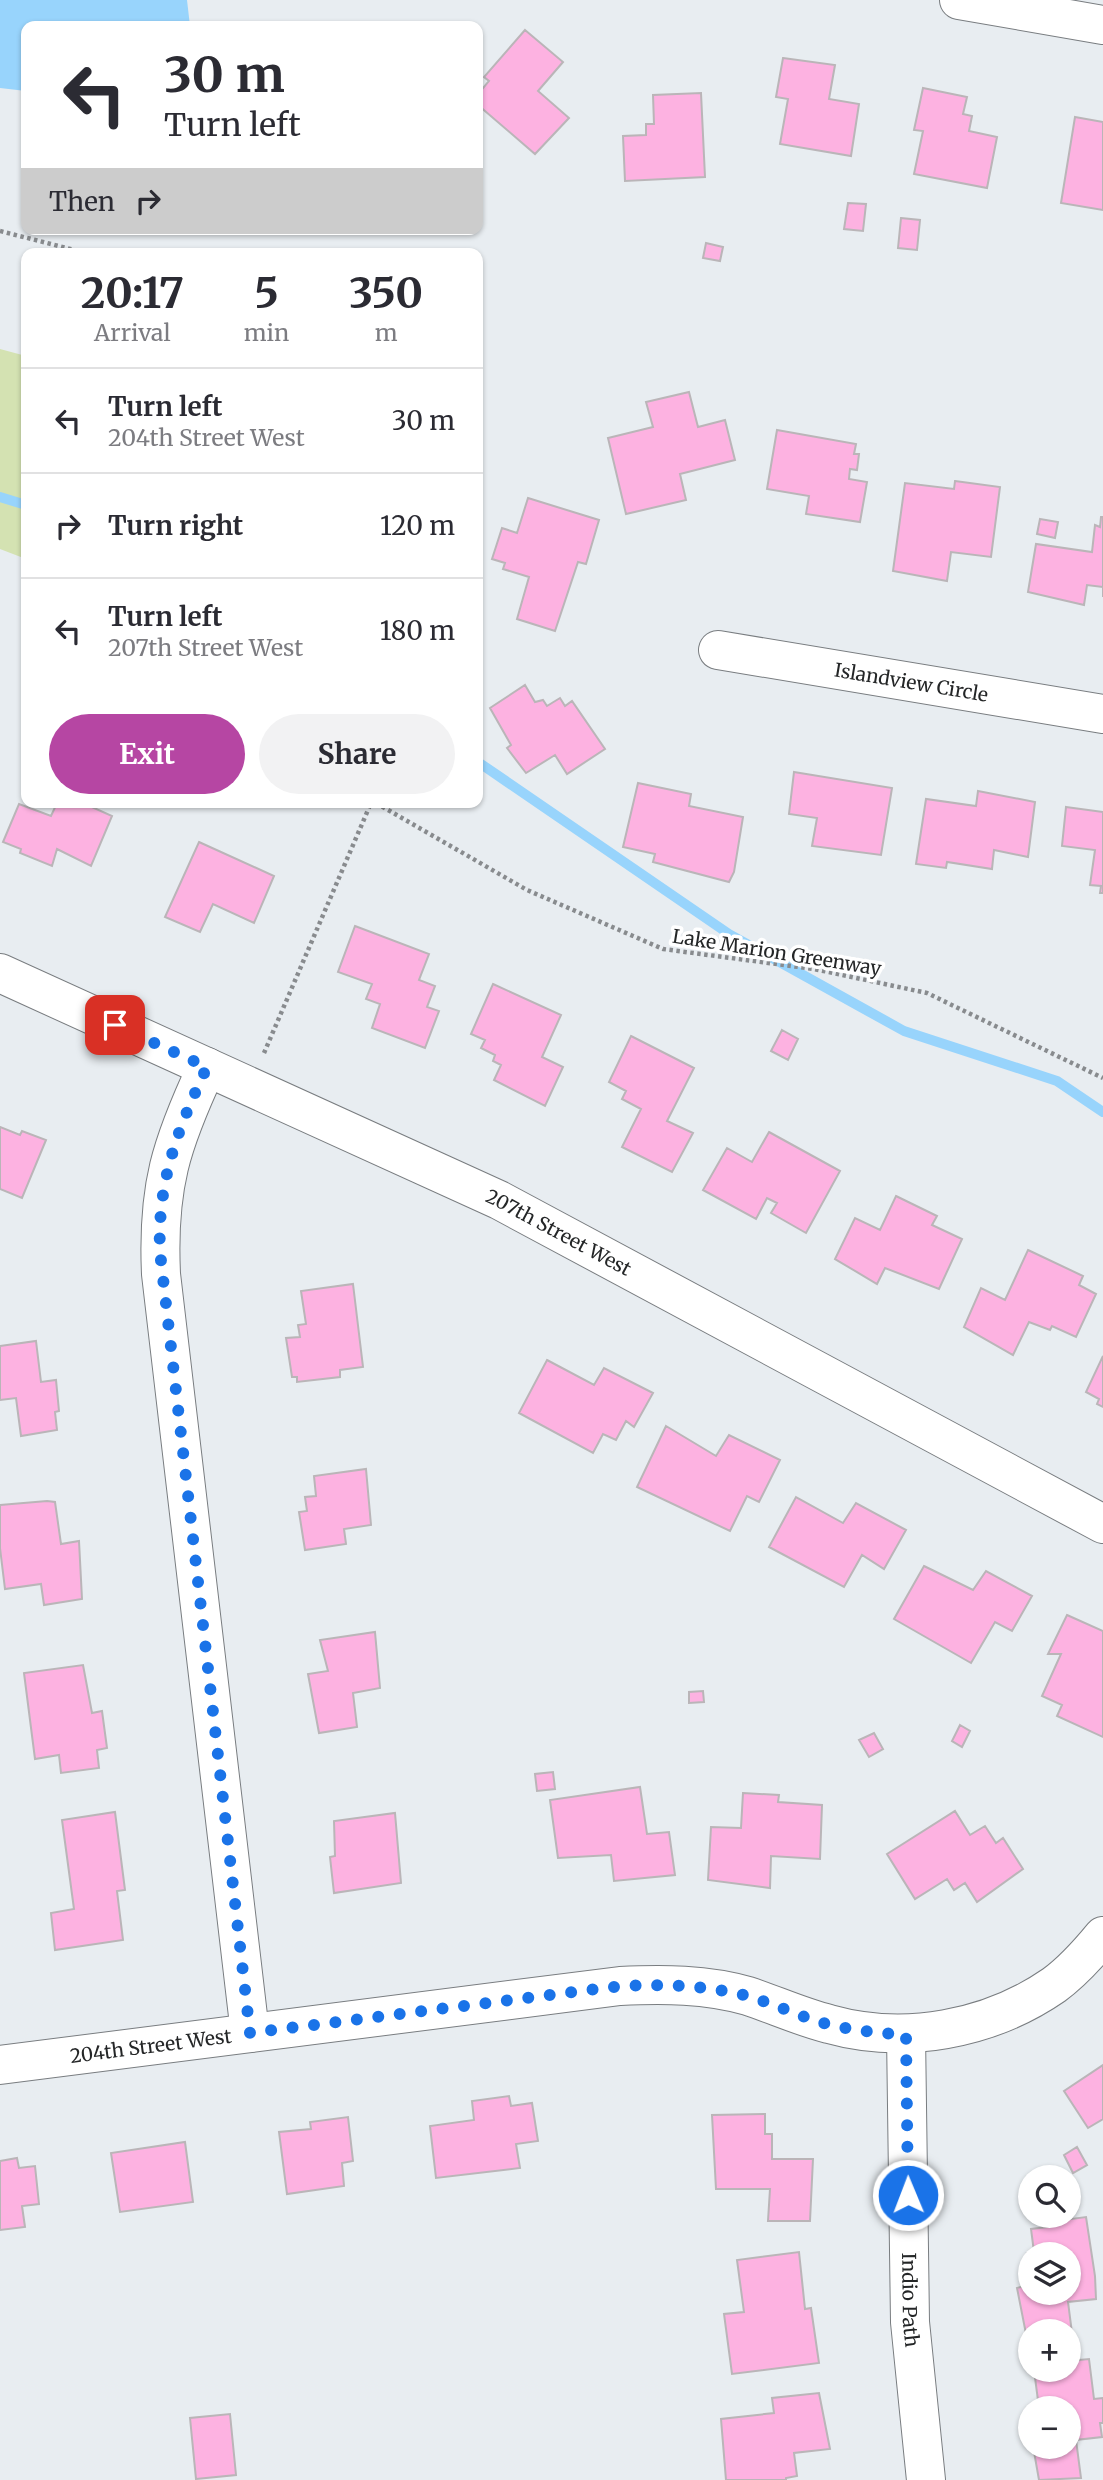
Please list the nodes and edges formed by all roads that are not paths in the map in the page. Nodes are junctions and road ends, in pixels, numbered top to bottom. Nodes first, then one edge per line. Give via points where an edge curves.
1 (959, 0) edge
2 (1103, 25) edge
3 (719, 650) dead end
4 (1103, 714) edge
5 (0, 973) edge
6 (207, 1067) junction
7 (1103, 1524) edge
8 (1103, 1936) edge
9 (250, 2033) junction
10 (906, 2035) junction
11 (0, 2065) edge
12 (926, 2480) edge

1 - 2 street
3 - 4 street, Islandview Circle
5 - 6 street, 207th Street West
6 - 7 street, 207th Street West via 499,1200
6 - 9 street via 171,1152 163,1190 160,1252
8 - 10 street, 204th Street West via 1055,1985 999,2014
9 - 10 street, 204th Street West via 662,1984 746,1996 830,2025
9 - 11 street, 204th Street West
10 - 12 street, Indio Path via 909,2322

